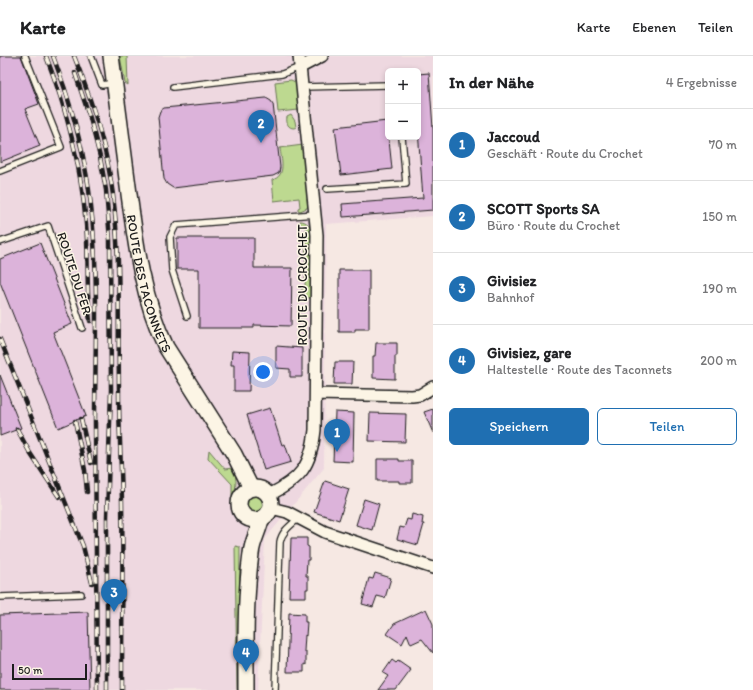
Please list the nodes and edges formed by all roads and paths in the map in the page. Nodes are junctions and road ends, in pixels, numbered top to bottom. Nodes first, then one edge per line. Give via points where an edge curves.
1 (25, 56) edge
2 (91, 56) edge
3 (111, 56) edge
4 (322, 56) edge
5 (300, 62) edge
6 (115, 83) junction
7 (385, 85) edge
8 (173, 87) dead end
9 (303, 87) junction
10 (402, 140) edge
11 (0, 171) edge
12 (327, 188) dead end
13 (315, 214) junction
14 (0, 242) edge
15 (187, 316) dead end
16 (82, 328) dead end
17 (433, 387) edge
18 (316, 394) junction
19 (251, 488) junction
20 (270, 502) junction
21 (254, 518) junction
22 (300, 518) junction
23 (433, 568) edge
24 (81, 594) dead end
25 (0, 597) edge
26 (246, 690) edge
27 (275, 690) edge

1 - 11 lane via 61,147
2 - 6 lane via 102,85
3 - 6 street, ROUTE DES TACONNETS
4 - 5 street
5 - 8 lane via 282,74
5 - 9 street, ROUTE DU CROCHET
6 - 19 street, ROUTE DES TACONNETS via 138,252 152,313 166,347 234,454
7 - 9 lane
9 - 13 street, ROUTE DU CROCHET
10 - 12 lane via 406,184
13 - 15 lane via 176,226 170,237 172,270
13 - 18 street, ROUTE DU CROCHET
14 - 16 lane, ROUTE DU FER via 48,226
17 - 18 street via 420,395 412,396
18 - 20 street, ROUTE DU CROCHET via 315,430 309,459 301,473
19 - 20 street via 262,489
19 - 21 street via 244,493 240,502 241,512
20 - 21 street via 269,512
20 - 22 street
21 - 26 street via 260,524 250,555 246,618
22 - 23 street via 325,532
22 - 27 lane via 283,532 280,542
24 - 25 lane

